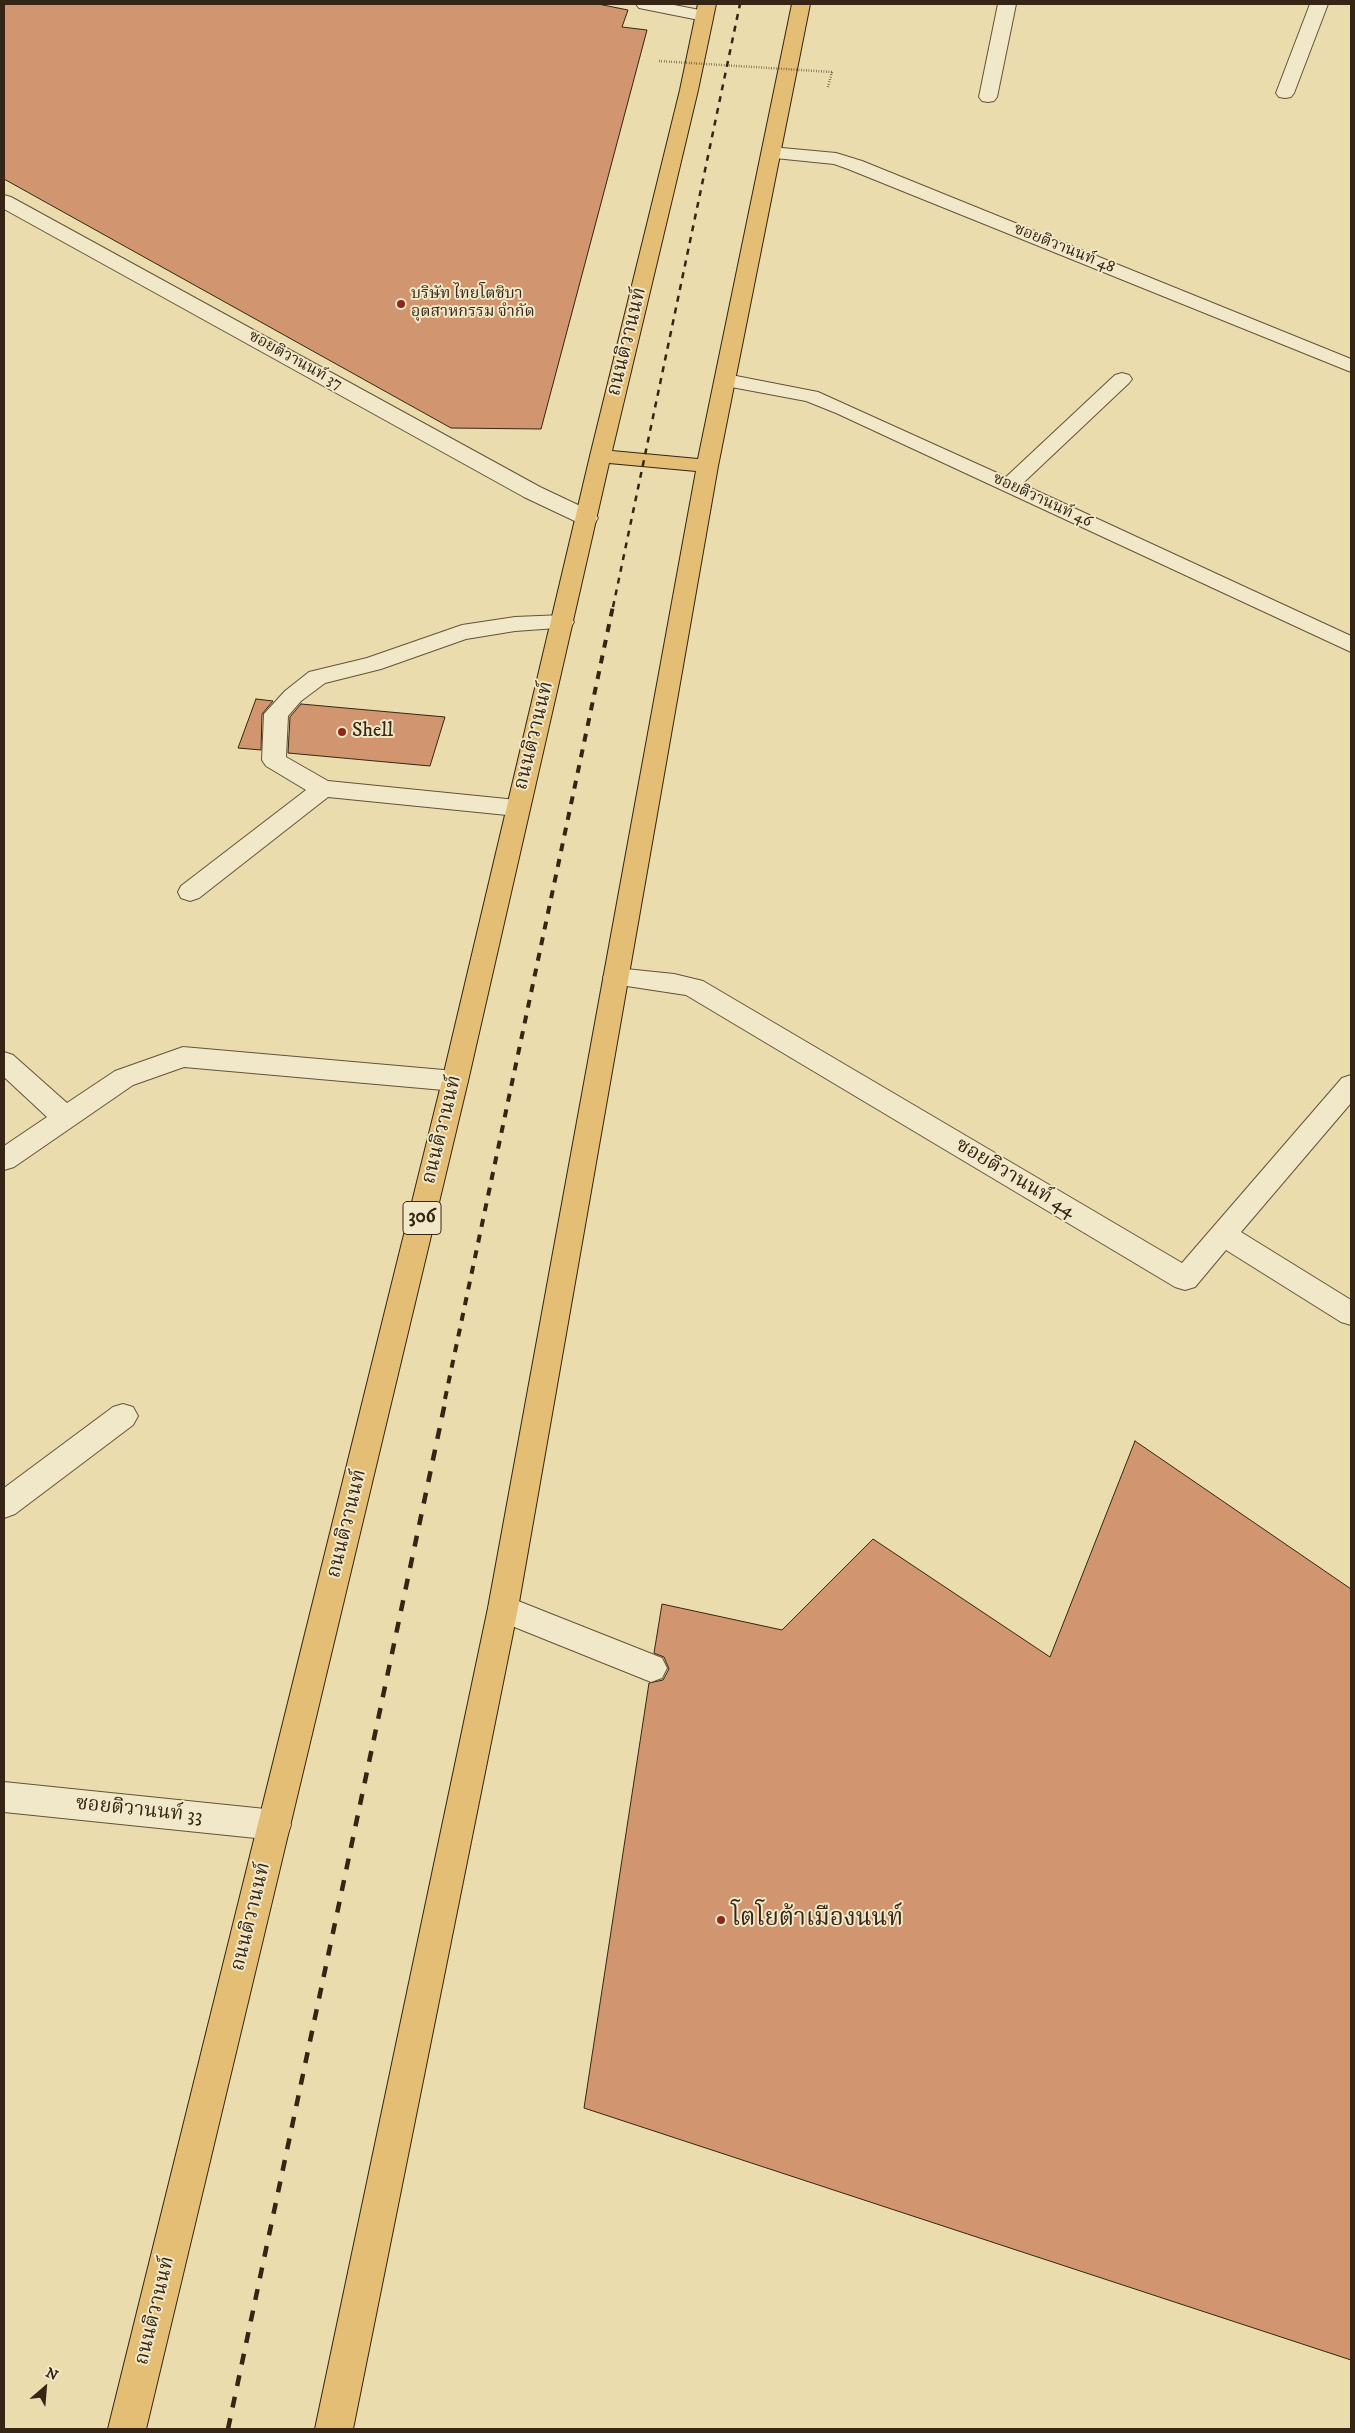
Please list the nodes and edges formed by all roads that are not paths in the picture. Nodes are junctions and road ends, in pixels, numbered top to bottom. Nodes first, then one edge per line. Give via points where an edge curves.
1 (644, 4) edge
2 (801, 4) edge
3 (1007, 4) edge
4 (1319, 4) edge
5 (705, 10) edge
6 (1285, 93) dead end
7 (988, 97) dead end
8 (771, 153) junction
9 (4, 201) edge
10 (1351, 366) edge
11 (1122, 379) dead end
12 (726, 380) junction
13 (600, 456) junction
14 (707, 466) junction
15 (1009, 485) junction
16 (588, 518) junction
17 (563, 622) junction
18 (1351, 645) edge
19 (324, 789) junction
20 (517, 808) junction
21 (190, 892) dead end
22 (616, 976) junction
23 (4, 1062) edge
24 (455, 1081) junction
25 (1351, 1085) edge
26 (66, 1118) junction
27 (4, 1160) edge
28 (1224, 1234) junction
29 (1351, 1314) edge
30 (123, 1416) dead end
31 (4, 1505) edge
32 (503, 1608) junction
33 (651, 1668) dead end
34 (4, 1797) edge
35 (274, 1825) junction
36 (127, 2429) edge
37 (334, 2429) edge

1 - 5 street
2 - 8 main road
3 - 7 street
4 - 6 street
5 - 13 main road, ถนนติวานนท์ / 306 via 689,90
8 - 10 street, ซอยติวานนท์ 48 via 855,165
8 - 12 main road
9 - 16 street, ซอยติวานนท์ 37 via 532,492
11 - 15 street
12 - 14 main road
12 - 15 street, ซอยติวานนท์ 46 via 811,396
13 - 14 main road
13 - 16 main road, ถนนติวานนท์ / 306
14 - 22 main road
15 - 18 street, ซอยติวานนท์ 46
16 - 17 main road, ถนนติวานนท์ / 306
17 - 19 street via 515,624 462,632 373,664 317,677 276,714 274,760
17 - 20 main road, ถนนติวานนท์ / 306
19 - 20 street
19 - 21 street
20 - 24 main road, ถนนติวานนท์ / 306
22 - 28 street, ซอยติวานนท์ 44 via 694,988 1185,1279
22 - 32 main road
23 - 26 street
24 - 26 street via 183,1057 124,1078
24 - 35 main road, ถนนติวานนท์ / 306
25 - 28 street, ซอยติวานนท์ 44
26 - 27 street
28 - 29 street
30 - 31 street
32 - 33 street
32 - 37 main road
34 - 35 street, ซอยติวานนท์ 33
35 - 36 main road, ถนนติวานนท์ / 306

